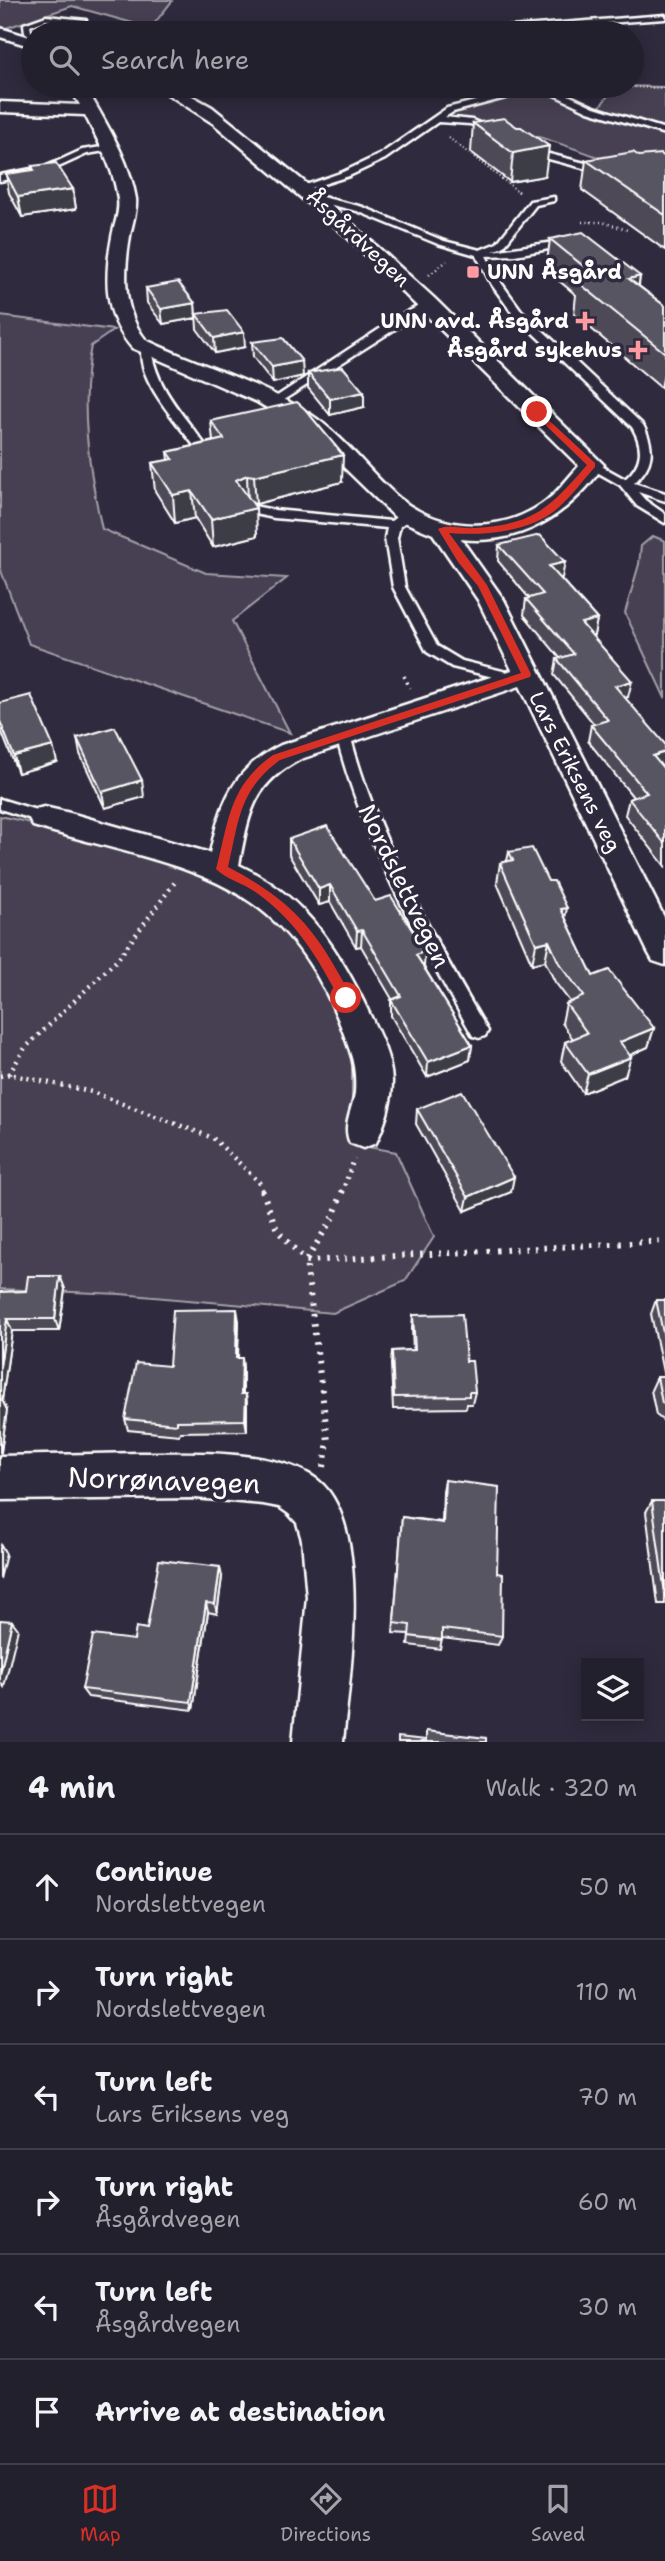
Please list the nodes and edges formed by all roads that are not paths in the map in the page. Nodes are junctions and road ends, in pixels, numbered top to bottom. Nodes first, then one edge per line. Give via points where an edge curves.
1 (665, 18) edge
2 (83, 20) dead end
3 (35, 21) edge
4 (620, 21) edge
5 (0, 32) edge
6 (21, 39) edge
7 (83, 98) edge
8 (183, 98) edge
9 (481, 98) edge
10 (567, 98) edge
11 (0, 107) edge
12 (89, 110) junction
13 (436, 118) junction
14 (665, 132) edge
15 (501, 137) edge
16 (108, 148) junction
17 (520, 148) edge
18 (610, 171) edge
19 (0, 178) edge
20 (311, 193) junction
21 (551, 199) dead end
22 (580, 242) edge
23 (480, 253) junction
24 (428, 305) junction
25 (146, 348) junction
26 (273, 402) junction
27 (205, 453) edge
28 (592, 465) junction
29 (625, 484) junction
30 (665, 497) edge
31 (249, 509) edge
32 (665, 519) edge
33 (400, 520) junction
34 (442, 529) junction
35 (522, 677) junction
36 (343, 735) junction
37 (0, 804) edge
38 (44, 818) joint
39 (207, 864) junction
40 (665, 952) edge
41 (479, 1031) dead end
42 (363, 1132) road end
43 (0, 1478) edge
44 (318, 1742) edge

1 - 4 lane
2 - 3 lane
5 - 6 street
7 - 12 street
8 - 20 street, Åsgårdvegen via 214,116
9 - 13 lane
10 - 14 lane
11 - 12 street
12 - 16 street
13 - 15 lane via 472,122
13 - 20 lane via 382,157
16 - 19 lane
16 - 25 street via 127,200 117,260 121,315 129,334
17 - 18 lane
20 - 23 lane
20 - 24 street, Åsgårdvegen
21 - 23 lane via 533,203 500,245
22 - 23 lane via 514,253
23 - 29 lane via 517,312 645,437 648,457 644,468
24 - 26 lane
24 - 28 street, Åsgårdvegen
25 - 26 street
25 - 27 lane via 151,374
26 - 33 street via 327,438 390,502
28 - 29 lane
28 - 34 street via 555,506 536,518 498,529
29 - 30 lane
29 - 32 lane
31 - 33 lane
33 - 34 street
33 - 35 lane via 391,538 399,587 432,649 457,664
34 - 35 street, Lars Eriksens veg via 482,585
35 - 36 street
35 - 40 street, Lars Eriksens veg
36 - 39 street via 277,757 257,772
36 - 41 lane, Nordslettvegen via 385,853 433,952
37 - 38 lane
38 - 39 street
39 - 42 street via 257,887 299,922 330,967 376,1075
43 - 44 street, Norrønavegen via 186,1475 252,1480 286,1487 304,1497 317,1513 325,1541 330,1608

